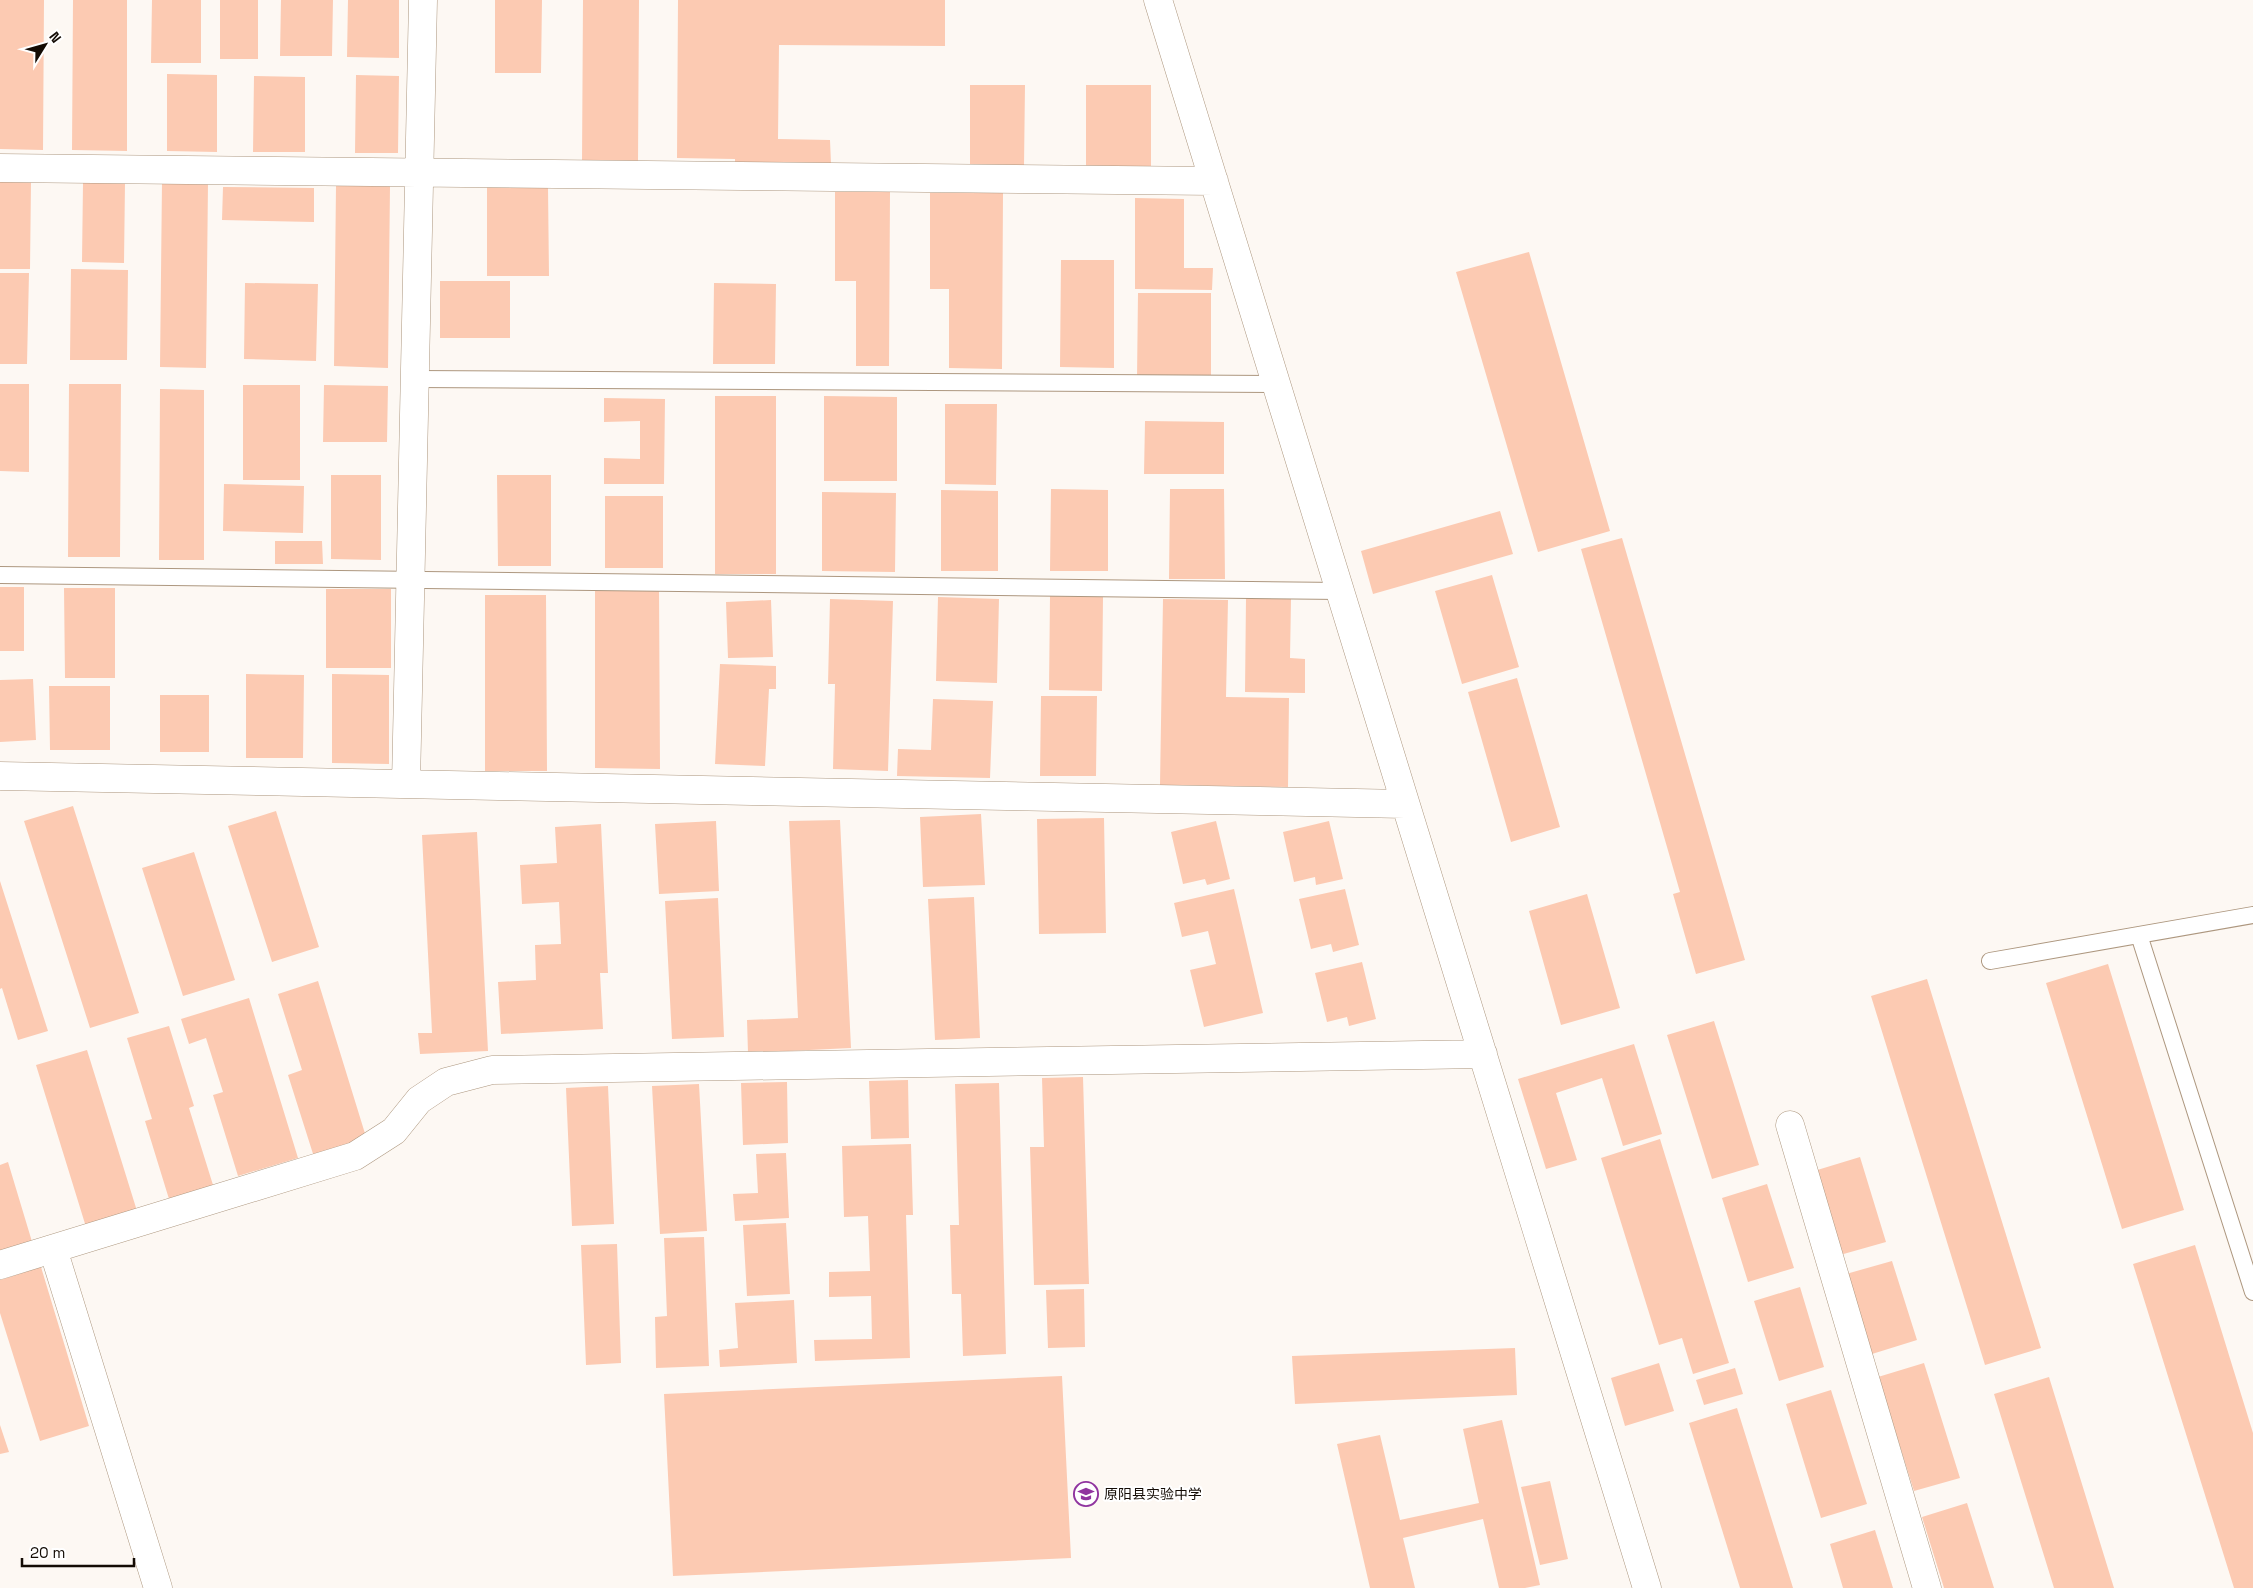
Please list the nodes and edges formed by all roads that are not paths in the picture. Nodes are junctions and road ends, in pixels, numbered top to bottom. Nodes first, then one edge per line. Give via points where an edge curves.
1 (423, 0) edge
2 (1158, 0) edge
3 (0, 168) edge
4 (419, 172) junction
5 (1214, 181) junction
6 (415, 379) junction
7 (1276, 384) junction
8 (0, 575) edge
9 (411, 582) junction
10 (1340, 591) junction
11 (0, 776) edge
12 (406, 784) junction
13 (1405, 804) junction
14 (2253, 915) edge
15 (2139, 935) junction
16 (1990, 961) dead end
17 (1482, 1054) junction
18 (1790, 1125) dead end
19 (53, 1249) junction
20 (0, 1265) edge
21 (2253, 1292) edge
22 (158, 1588) edge
23 (1647, 1588) edge
24 (1927, 1588) edge

1 - 4 street
2 - 5 street
3 - 4 street
4 - 5 street
4 - 6 street
5 - 7 street
6 - 7 lane
6 - 9 street
7 - 10 street
8 - 9 lane
9 - 10 lane
9 - 12 street
10 - 13 street
11 - 12 street
12 - 13 street
13 - 17 street
14 - 15 lane
15 - 16 lane
15 - 21 lane
17 - 19 street via 492,1070 446,1082 419,1100 394,1131 355,1156
17 - 23 street
18 - 24 street
19 - 20 street
19 - 22 street

